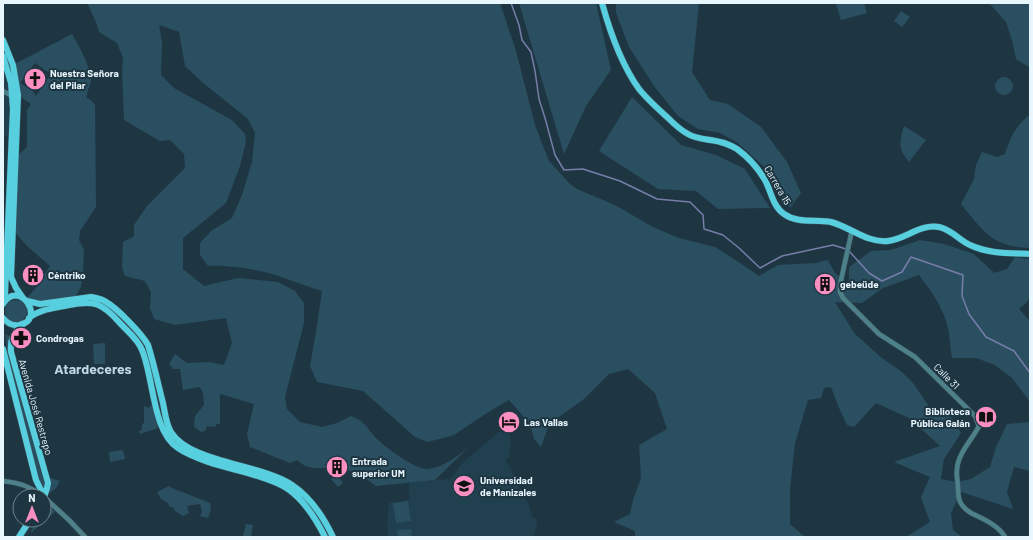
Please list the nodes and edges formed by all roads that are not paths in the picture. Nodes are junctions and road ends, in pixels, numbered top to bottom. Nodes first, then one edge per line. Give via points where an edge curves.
1 (602, 3) edge
2 (3, 40) edge
3 (3, 56) edge
4 (3, 91) edge
5 (12, 95) junction
6 (19, 101) junction
7 (851, 233) junction
8 (1030, 254) edge
9 (25, 299) junction
10 (3, 303) edge
11 (3, 318) edge
12 (29, 318) junction
13 (22, 324) junction
14 (3, 349) edge
15 (3, 481) edge
16 (32, 488) edge
17 (40, 488) edge
18 (47, 488) edge
19 (52, 504) edge
20 (25, 528) edge
21 (19, 537) edge
22 (85, 537) edge
23 (325, 537) edge
24 (333, 537) edge
25 (1006, 537) edge

1 - 7 main road, Carrera 15 via 626,68 639,89 661,112 688,134 721,142 746,157 765,181 777,207 785,215 798,220 831,222
2 - 6 main road via 13,65
3 - 5 main road
4 - 5 street
5 - 6 street
5 - 10 main road
6 - 9 main road via 11,277
7 - 8 main road, Carrera 15 via 882,242 930,226 941,227 983,250
7 - 25 street, Calle 31 via 840,285 843,298 878,334 915,357 975,416 979,426 957,466 958,498 961,506 984,519
9 - 10 main road via 19,296 11,297
9 - 12 main road via 31,309
9 - 24 main road via 40,304 91,298 112,306 142,335 148,345 168,425 176,439 191,450 272,475 294,486 322,516
11 - 13 main road via 9,324
12 - 13 main road, Avenida José Restrepo
12 - 23 main road, Avenida José Restrepo via 46,310 85,302 106,308 141,347 162,429 170,442 190,456 288,489 309,510
13 - 18 main road, Avenida José Restrepo via 12,336 11,352 48,483
14 - 17 main road, Avenida José Restrepo
15 - 16 street
19 - 22 street
20 - 21 main road

